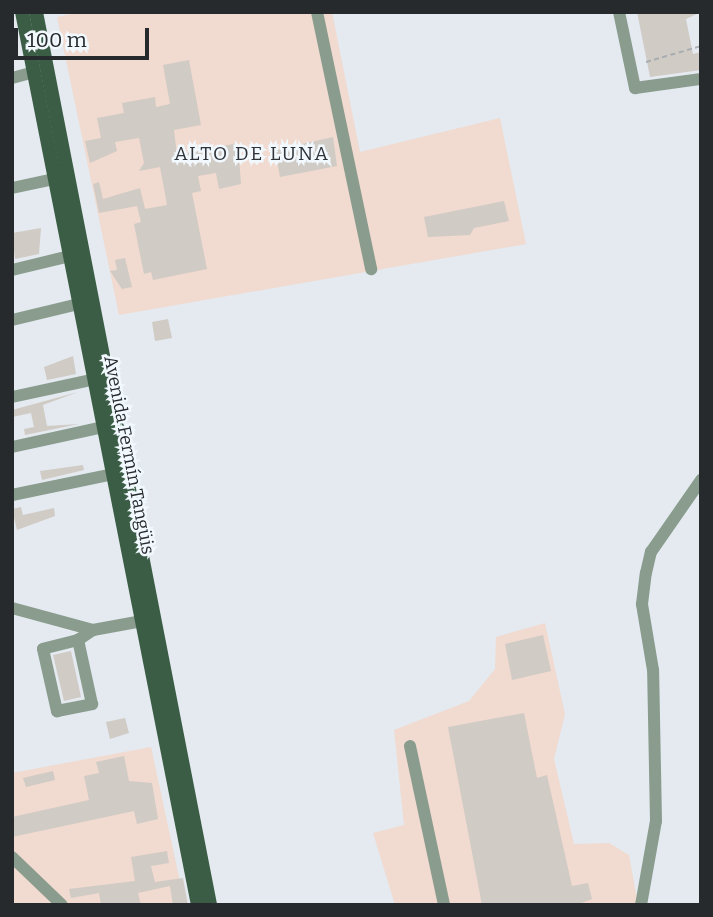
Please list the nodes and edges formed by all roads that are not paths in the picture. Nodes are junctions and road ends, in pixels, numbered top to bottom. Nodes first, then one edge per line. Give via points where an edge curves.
1 (22, 12) edge
2 (36, 12) edge
3 (317, 12) edge
4 (619, 12) edge
5 (34, 72) junction
6 (12, 78) edge
7 (701, 79) edge
8 (61, 177) junction
9 (12, 188) edge
10 (71, 256) junction
11 (371, 269) dead end
12 (12, 270) edge
13 (86, 302) junction
14 (12, 320) edge
15 (95, 379) junction
16 (12, 397) edge
17 (104, 427) junction
18 (12, 447) edge
19 (114, 474) junction
20 (701, 480) edge
21 (12, 495) edge
22 (12, 608) edge
23 (142, 621) junction
24 (93, 630) junction
25 (78, 640) junction
26 (410, 746) dead end
27 (12, 858) edge
28 (203, 900) edge
29 (62, 905) edge
30 (444, 905) edge
31 (641, 905) edge

1 - 5 main road, Avenida Fermín Tangüis
2 - 8 main road, Avenida Fermín Tangüis
3 - 11 street
4 - 7 street via 635,88
5 - 6 street
5 - 8 main road, Avenida Fermín Tangüis
8 - 9 street
8 - 10 main road, Avenida Fermín Tangüis
8 - 13 main road, Avenida Fermín Tangüis
10 - 12 street
10 - 13 main road, Avenida Fermín Tangüis
13 - 14 street
13 - 15 main road, Avenida Fermín Tangüis
13 - 28 main road, Avenida Fermín Tangüis
15 - 16 street
15 - 17 main road, Avenida Fermín Tangüis
17 - 18 street
17 - 19 main road, Avenida Fermín Tangüis
19 - 21 street
19 - 23 main road, Avenida Fermín Tangüis
20 - 31 street via 651,552 646,573 642,604 653,670 656,821
22 - 24 street
23 - 24 street
23 - 28 main road, Avenida Fermín Tangüis
24 - 25 street
25 - 25 street via 43,649 57,710 92,704
26 - 30 street
27 - 29 street

